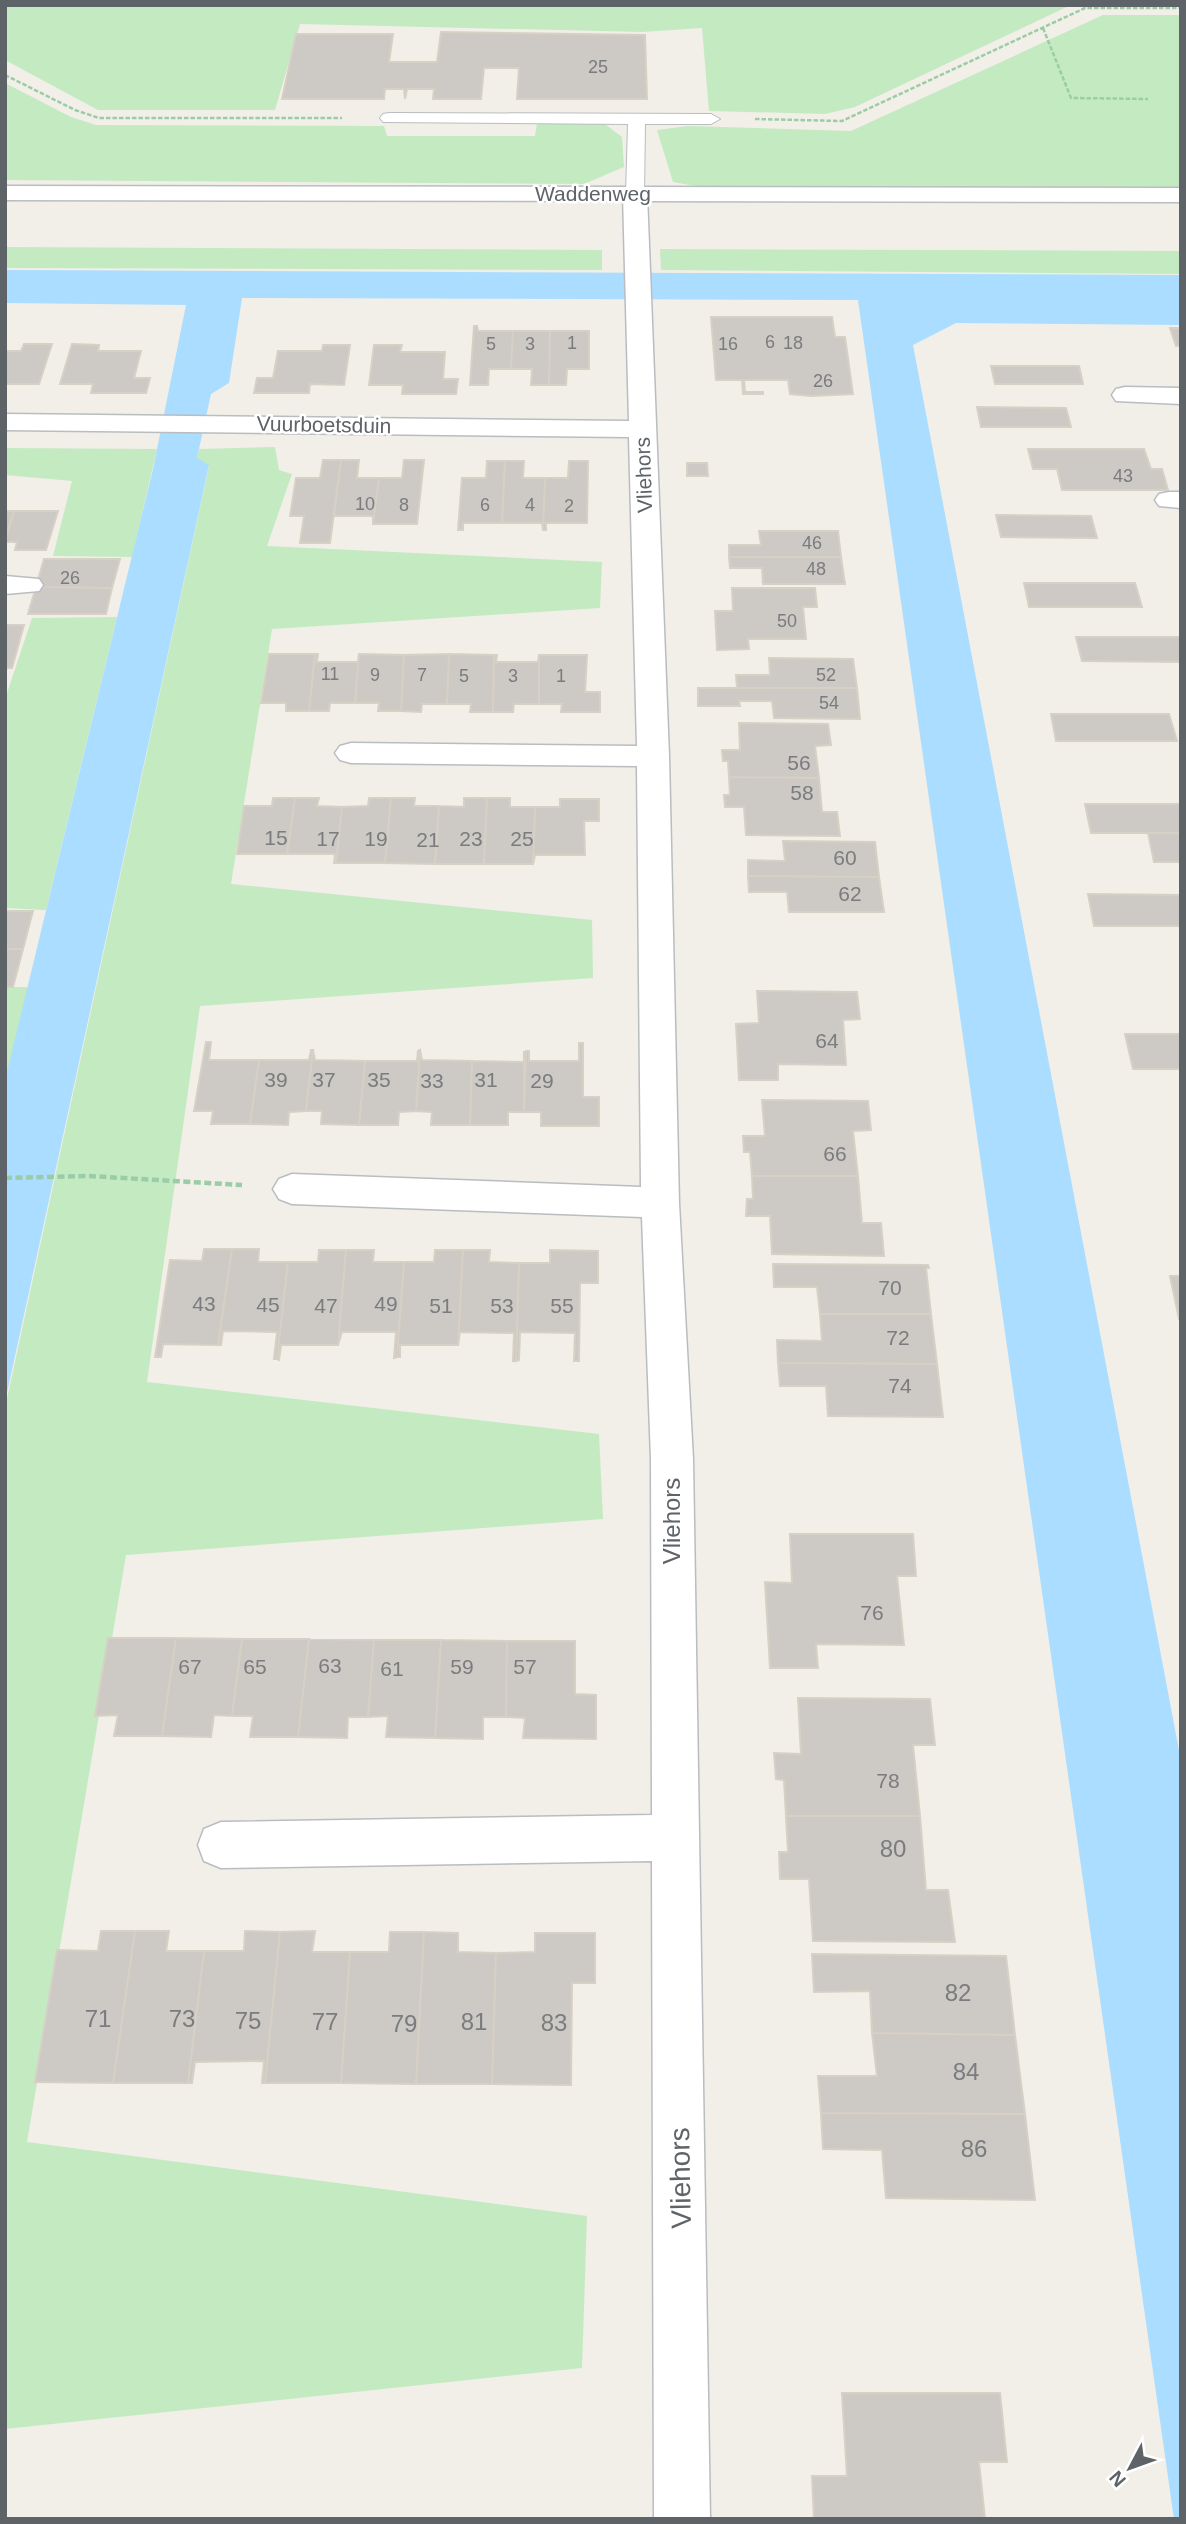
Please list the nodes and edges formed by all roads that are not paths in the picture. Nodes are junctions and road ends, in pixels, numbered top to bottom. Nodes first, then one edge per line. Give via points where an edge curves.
1 (389, 118) road end
2 (636, 119) junction
3 (711, 119) road end
4 (5, 193) edge
5 (1181, 195) edge
6 (635, 205) junction
7 (5, 214) edge
8 (1181, 218) edge
9 (1125, 395) dead end
10 (1181, 396) edge
11 (5, 422) edge
12 (642, 429) junction
13 (351, 753) dead end
14 (653, 756) junction
15 (292, 1189) road end
16 (660, 1203) junction
17 (674, 1838) junction
18 (221, 1845) dead end
19 (682, 2519) edge

1 - 2 lane
2 - 3 lane
2 - 6 lane
4 - 6 street, Waddenweg
5 - 6 street, Waddenweg
6 - 7 street, Waddenweg
6 - 8 street, Waddenweg
6 - 12 street, Vliehors
9 - 10 street
11 - 12 street, Vuurboetsduin
12 - 14 street, Vliehors
13 - 14 street
14 - 16 street, Vliehors
15 - 16 street
16 - 17 street, Vliehors via 672,1459
17 - 18 street
17 - 19 street, Vliehors

